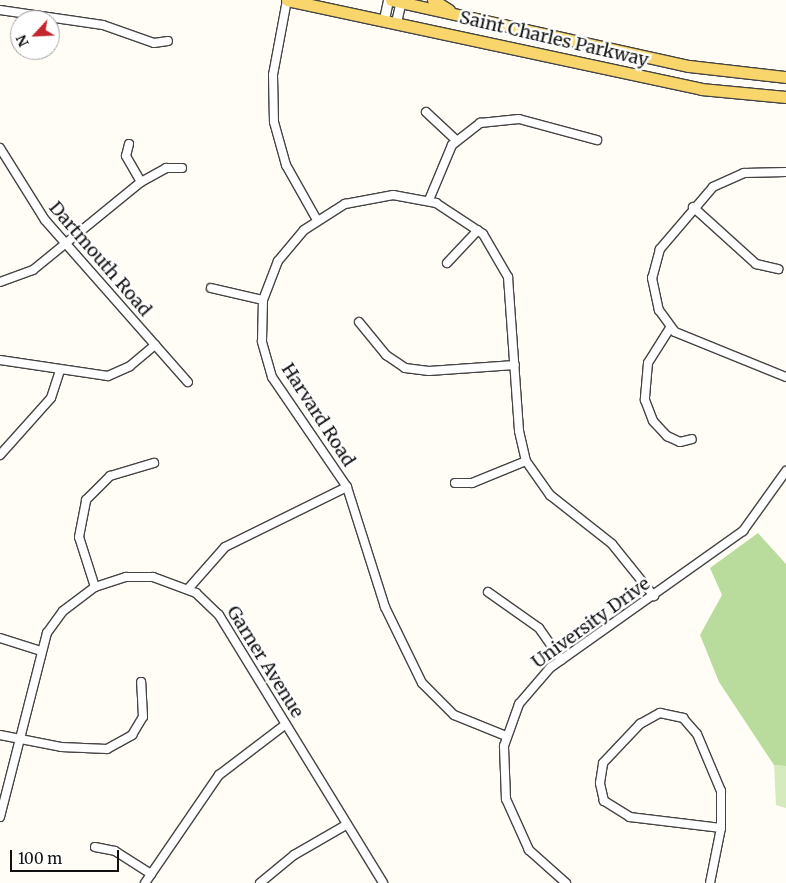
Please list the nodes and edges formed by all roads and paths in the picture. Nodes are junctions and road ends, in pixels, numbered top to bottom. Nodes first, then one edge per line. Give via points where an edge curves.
1 (287, 0) edge
2 (433, 0) edge
3 (395, 1) edge
4 (0, 10) edge
5 (454, 14) junction
6 (390, 21) junction
7 (168, 41) dead end
8 (786, 77) edge
9 (786, 97) edge
10 (426, 112) dead end
11 (456, 140) junction
12 (597, 140) dead end
13 (129, 144) dead end
14 (0, 148) edge
15 (182, 168) dead end
16 (786, 172) edge
17 (141, 182) junction
18 (429, 200) junction
19 (693, 207) junction
20 (317, 220) junction
21 (478, 230) junction
22 (65, 241) junction
23 (447, 263) dead end
24 (778, 269) dead end
25 (0, 282) edge
26 (212, 288) dead end
27 (263, 300) junction
28 (360, 322) dead end
29 (670, 328) junction
30 (155, 345) junction
31 (0, 360) edge
32 (515, 365) junction
33 (60, 370) junction
34 (786, 376) edge
35 (188, 382) dead end
36 (692, 439) dead end
37 (0, 455) edge
38 (526, 461) junction
39 (154, 463) dead end
40 (786, 471) edge
41 (455, 483) dead end
42 (347, 487) junction
43 (96, 587) junction
44 (188, 589) junction
45 (488, 592) dead end
46 (654, 596) junction
47 (0, 638) edge
48 (41, 651) junction
49 (561, 660) junction
50 (142, 682) dead end
51 (286, 724) junction
52 (0, 735) edge
53 (506, 736) junction
54 (20, 737) junction
55 (0, 817) edge
56 (346, 825) junction
57 (721, 828) junction
58 (95, 847) dead end
59 (151, 874) junction
60 (145, 883) edge
61 (260, 883) edge
62 (383, 883) edge
63 (566, 883) edge
64 (710, 883) edge

1 - 6 main road, Saint Charles Parkway
1 - 20 street via 273,75 274,122 286,165
2 - 5 main road
3 - 5 main road, Saint Charles Parkway
3 - 6 street
4 - 7 street via 103,25 154,43
5 - 8 main road, Saint Charles Parkway via 689,66
6 - 9 main road, Saint Charles Parkway via 701,88
10 - 11 street
11 - 12 street via 472,126 502,118 556,126
11 - 18 street via 443,160
13 - 17 street via 126,156
14 - 22 street, Dartmouth Road via 25,194
15 - 17 street via 166,168
16 - 19 street via 734,175 713,187
17 - 22 street
18 - 20 street, Harvard Road via 393,195 362,199
18 - 21 street, Harvard Road
19 - 24 street via 756,264
19 - 29 street via 654,263 653,294
20 - 27 street, Harvard Road via 278,261
21 - 23 street
21 - 32 street, Harvard Road via 498,254 508,277
22 - 25 street via 33,270
22 - 30 street, Dartmouth Road
26 - 27 street
27 - 42 street, Harvard Road via 262,341 272,377
28 - 32 street via 386,355 405,368 429,371
29 - 34 street via 690,340
29 - 36 street via 650,357 645,400 653,421 666,436 680,442
30 - 33 street via 130,366 108,376
30 - 35 street, Dartmouth Road
31 - 33 street
32 - 38 street, Harvard Road via 519,432
33 - 37 street via 50,398
38 - 41 street via 478,481
38 - 46 street, Harvard Road via 542,487 612,544
39 - 43 street via 110,476 86,500 79,537
40 - 46 street, University Drive via 743,531
42 - 44 street via 225,548
42 - 53 street, Harvard Road via 385,607 422,683 454,715
43 - 44 street, Garner Avenue via 113,580 148,576
43 - 48 street, Garner Avenue via 64,611
44 - 51 street, Garner Avenue via 220,615
45 - 49 street via 539,628
46 - 49 street, University Drive
47 - 48 street
48 - 54 street, Garner Avenue
49 - 53 street, University Drive via 524,695
50 - 54 street via 143,717 132,735 116,746 86,750
51 - 56 street, Garner Avenue
51 - 59 street via 219,776
52 - 54 street
53 - 63 street, University Drive via 502,769 512,818 529,850
54 - 55 street, Garner Avenue
56 - 61 street via 294,856
56 - 62 street, Garner Avenue
57 - 57 street via 615,812 602,796 603,763 650,718 664,712 678,715 697,734 717,780
57 - 64 street
58 - 59 street via 114,851
59 - 60 street

